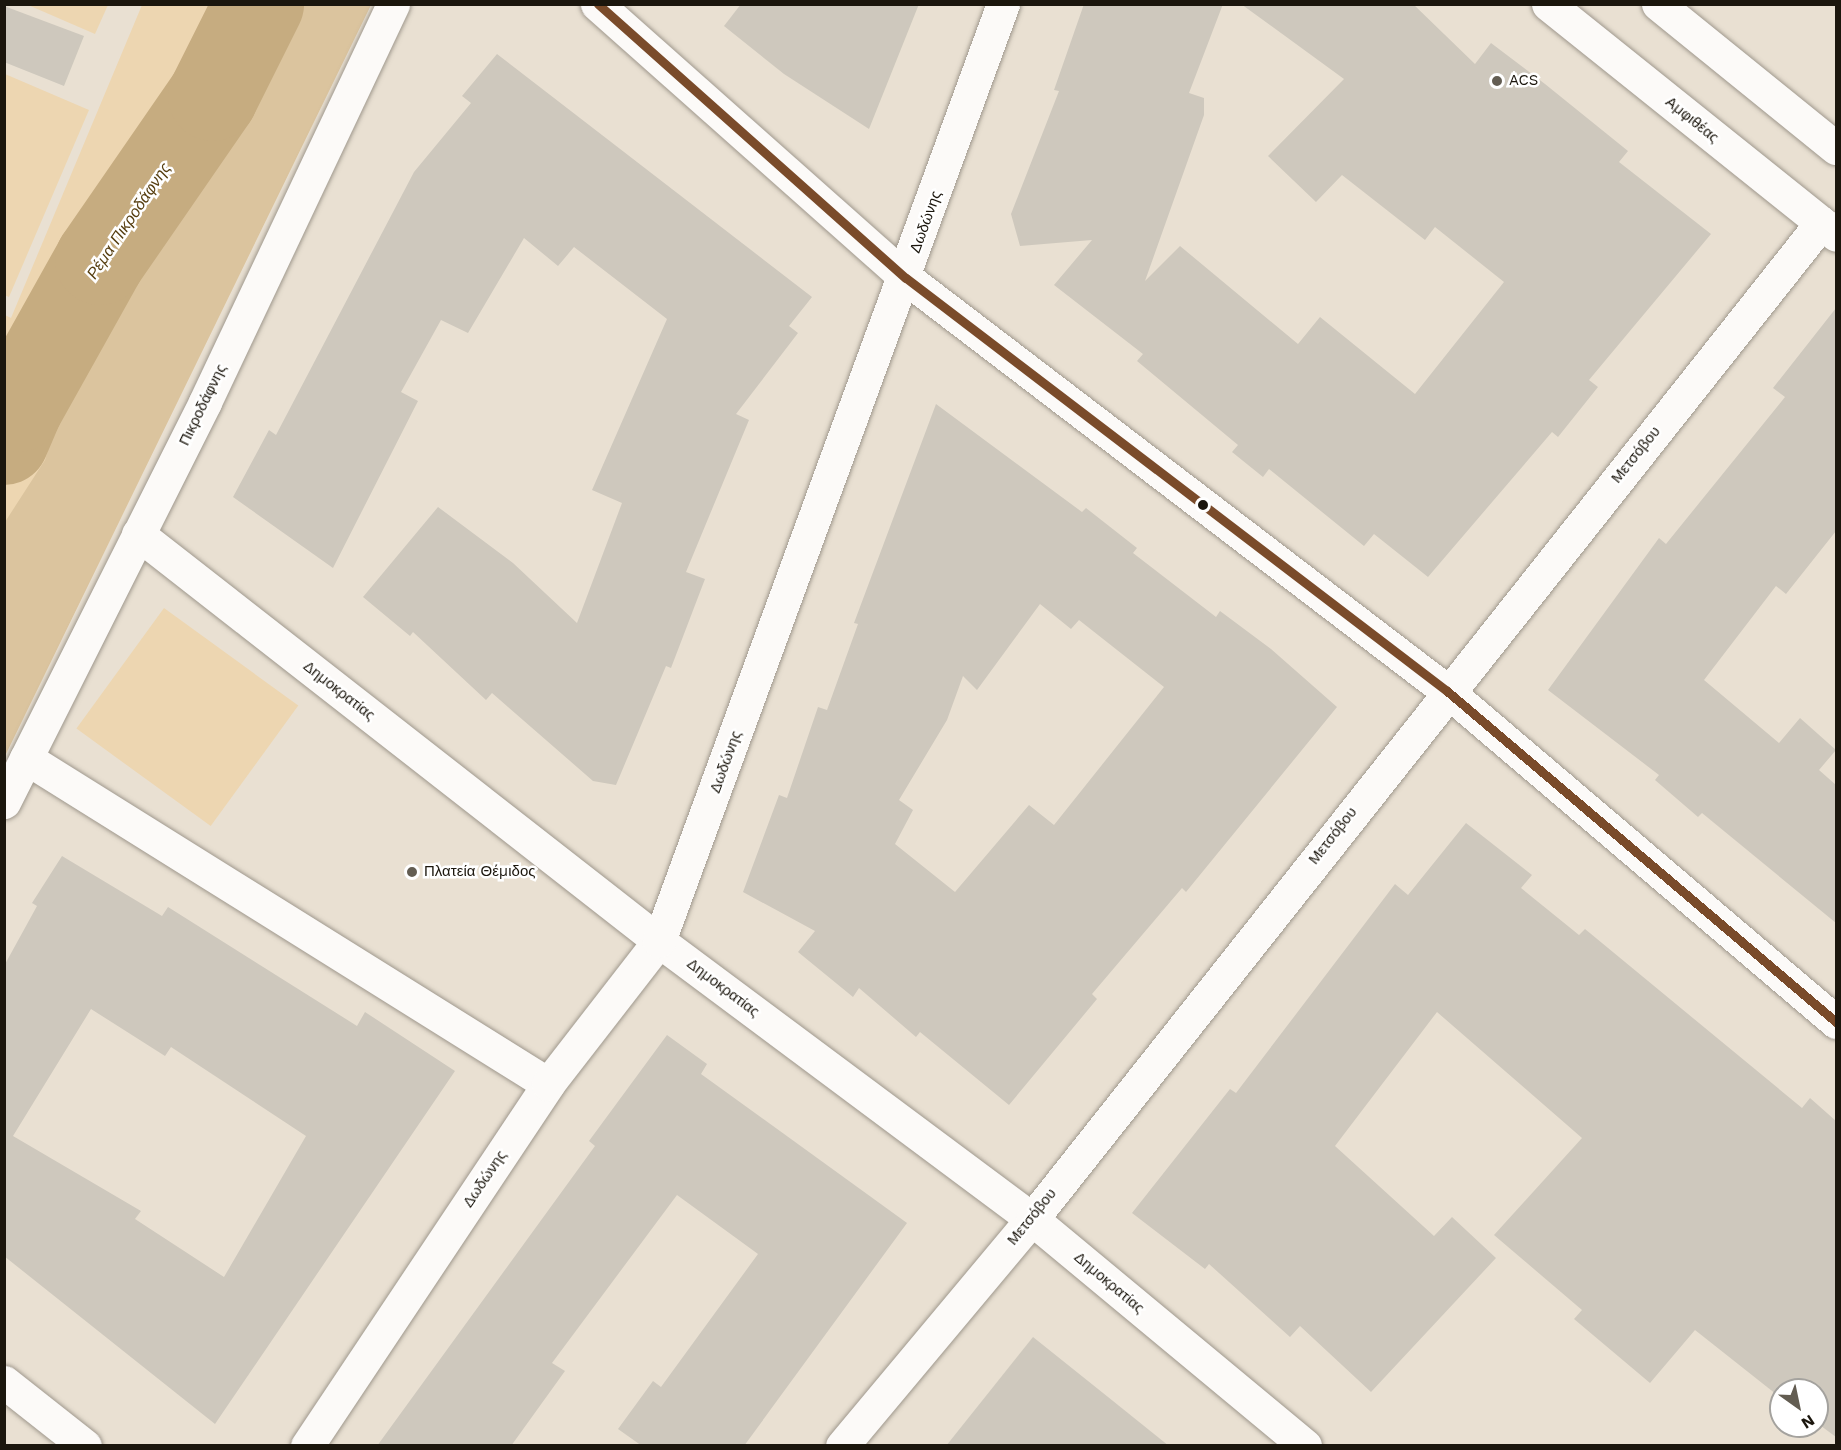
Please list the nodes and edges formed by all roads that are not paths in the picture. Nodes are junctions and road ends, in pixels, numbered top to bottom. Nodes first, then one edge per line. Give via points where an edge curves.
1 (393, 4) edge
2 (597, 4) edge
3 (1003, 4) edge
4 (1548, 4) edge
5 (1658, 4) edge
6 (1836, 148) edge
7 (1829, 229) edge
8 (906, 278) junction
9 (138, 534) junction
10 (1447, 691) junction
11 (26, 758) junction
12 (4, 802) edge
13 (659, 941) junction
14 (1836, 1022) edge
15 (548, 1084) junction
16 (1032, 1219) junction
17 (4, 1382) edge
18 (85, 1446) edge
19 (307, 1446) edge
20 (842, 1446) edge
21 (1305, 1446) edge

1 - 9 street, Πικροδάφνης
2 - 8 street
3 - 8 street, Δωδώνης
4 - 7 street, Αμφιθέας
5 - 6 street
7 - 10 street, Μετσόβου
8 - 10 street
8 - 13 street, Δωδώνης
9 - 11 street, Πικροδάφνης
9 - 13 street, Δημοκρατίας
10 - 14 street
10 - 16 street, Μετσόβου
11 - 12 street, Πικροδάφνης
11 - 15 street
13 - 15 street, Δωδώνης
13 - 16 street, Δημοκρατίας
15 - 19 street, Δωδώνης
16 - 20 street, Μετσόβου
16 - 21 street, Δημοκρατίας
17 - 18 street

